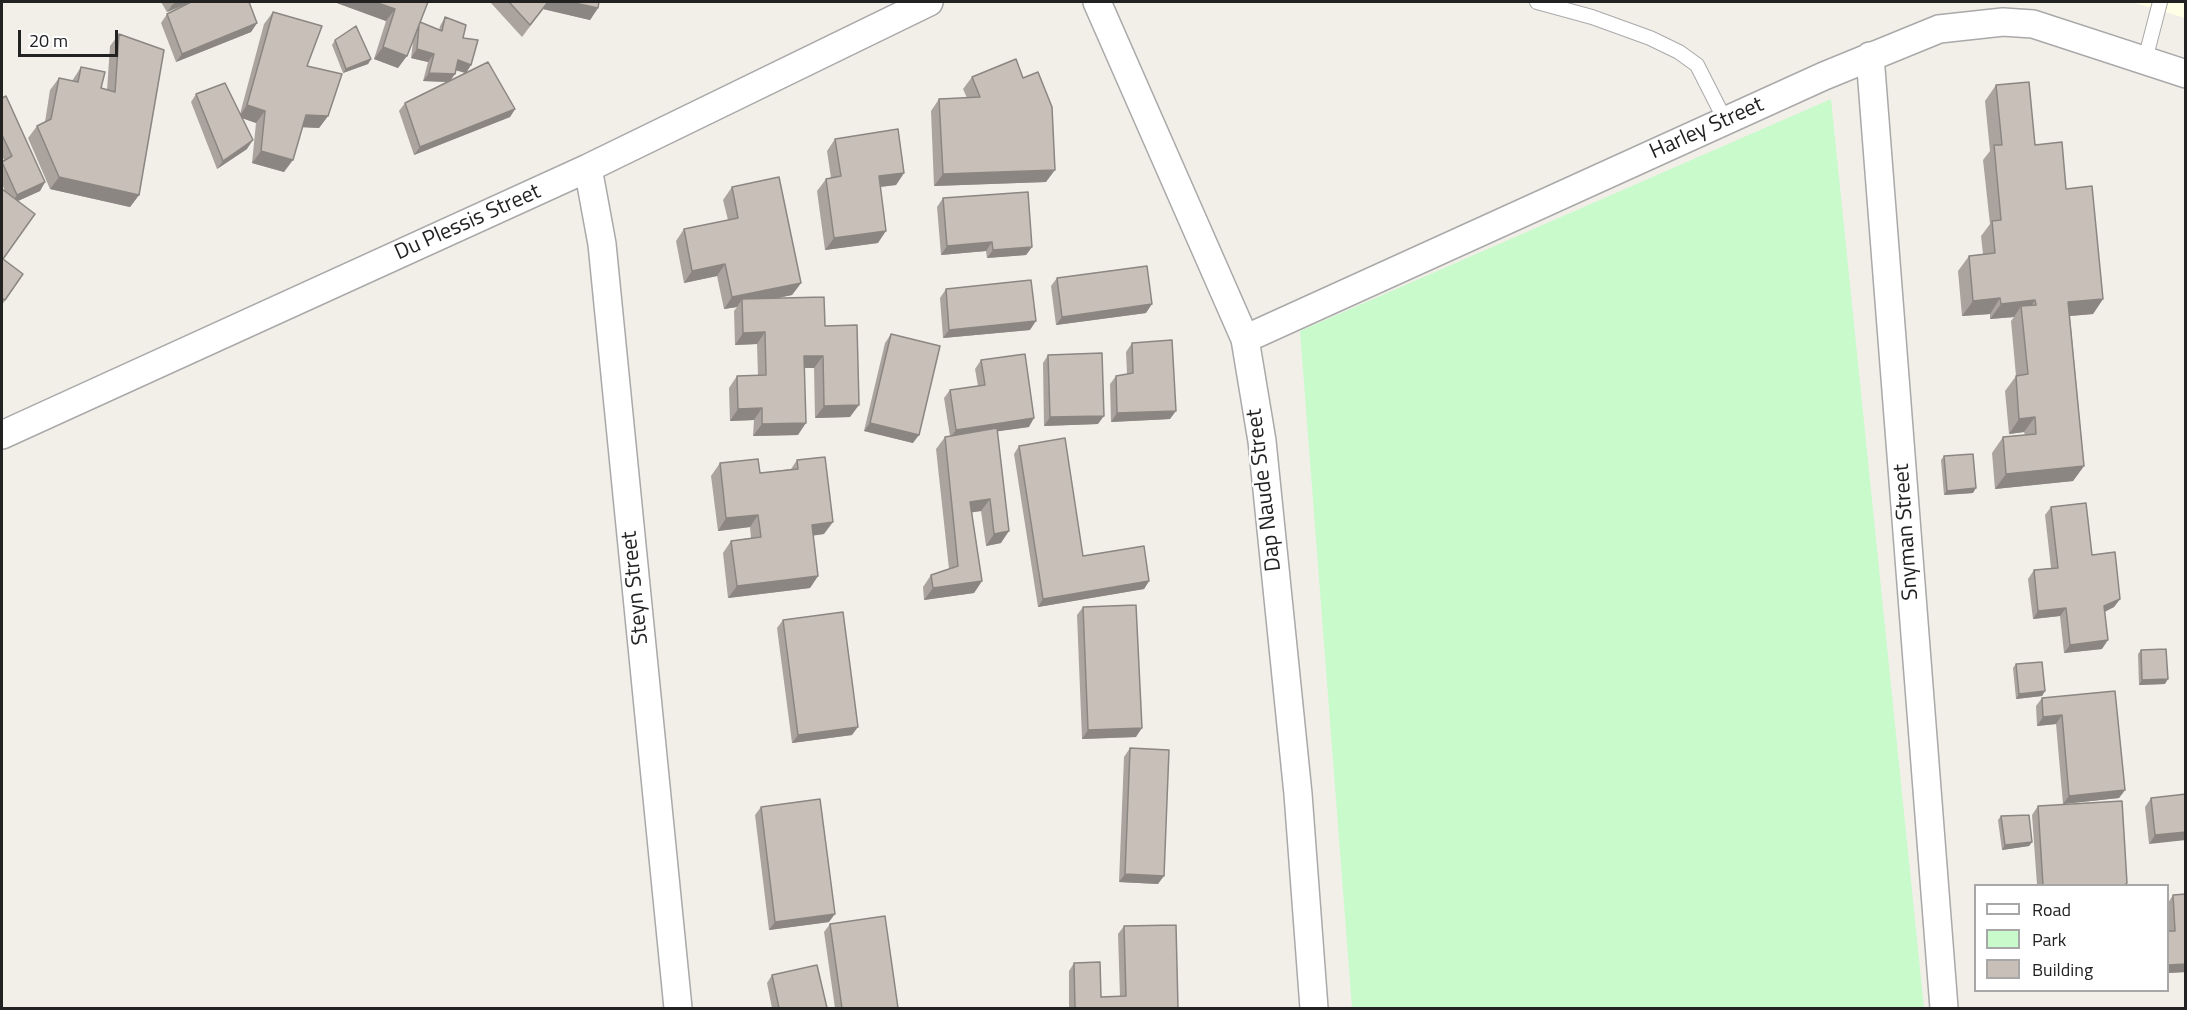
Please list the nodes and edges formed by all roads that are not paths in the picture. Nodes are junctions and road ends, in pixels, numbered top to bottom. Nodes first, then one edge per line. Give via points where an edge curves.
1 (929, 2) edge
2 (1097, 2) edge
3 (1537, 2) edge
4 (2160, 2) edge
5 (1870, 56) junction
6 (2145, 60) junction
7 (2186, 74) edge
8 (1725, 120) junction
9 (588, 168) junction
10 (1245, 339) junction
11 (2, 435) edge
12 (678, 1008) edge
13 (1314, 1008) edge
14 (1944, 1008) edge

1 - 9 street, Du Plessis Street
2 - 10 street, Dap Naude Street
3 - 8 lane via 1592,17 1679,52 1697,65
4 - 6 lane
5 - 6 street, Harley Street via 1939,29 2004,22 2033,24
5 - 8 street, Harley Street
5 - 14 street, Snyman Street
6 - 7 street, Harley Street
8 - 10 street, Harley Street
9 - 11 street, Du Plessis Street
9 - 12 street, Steyn Street via 602,244
10 - 13 street, Dap Naude Street via 1262,441 1298,794

